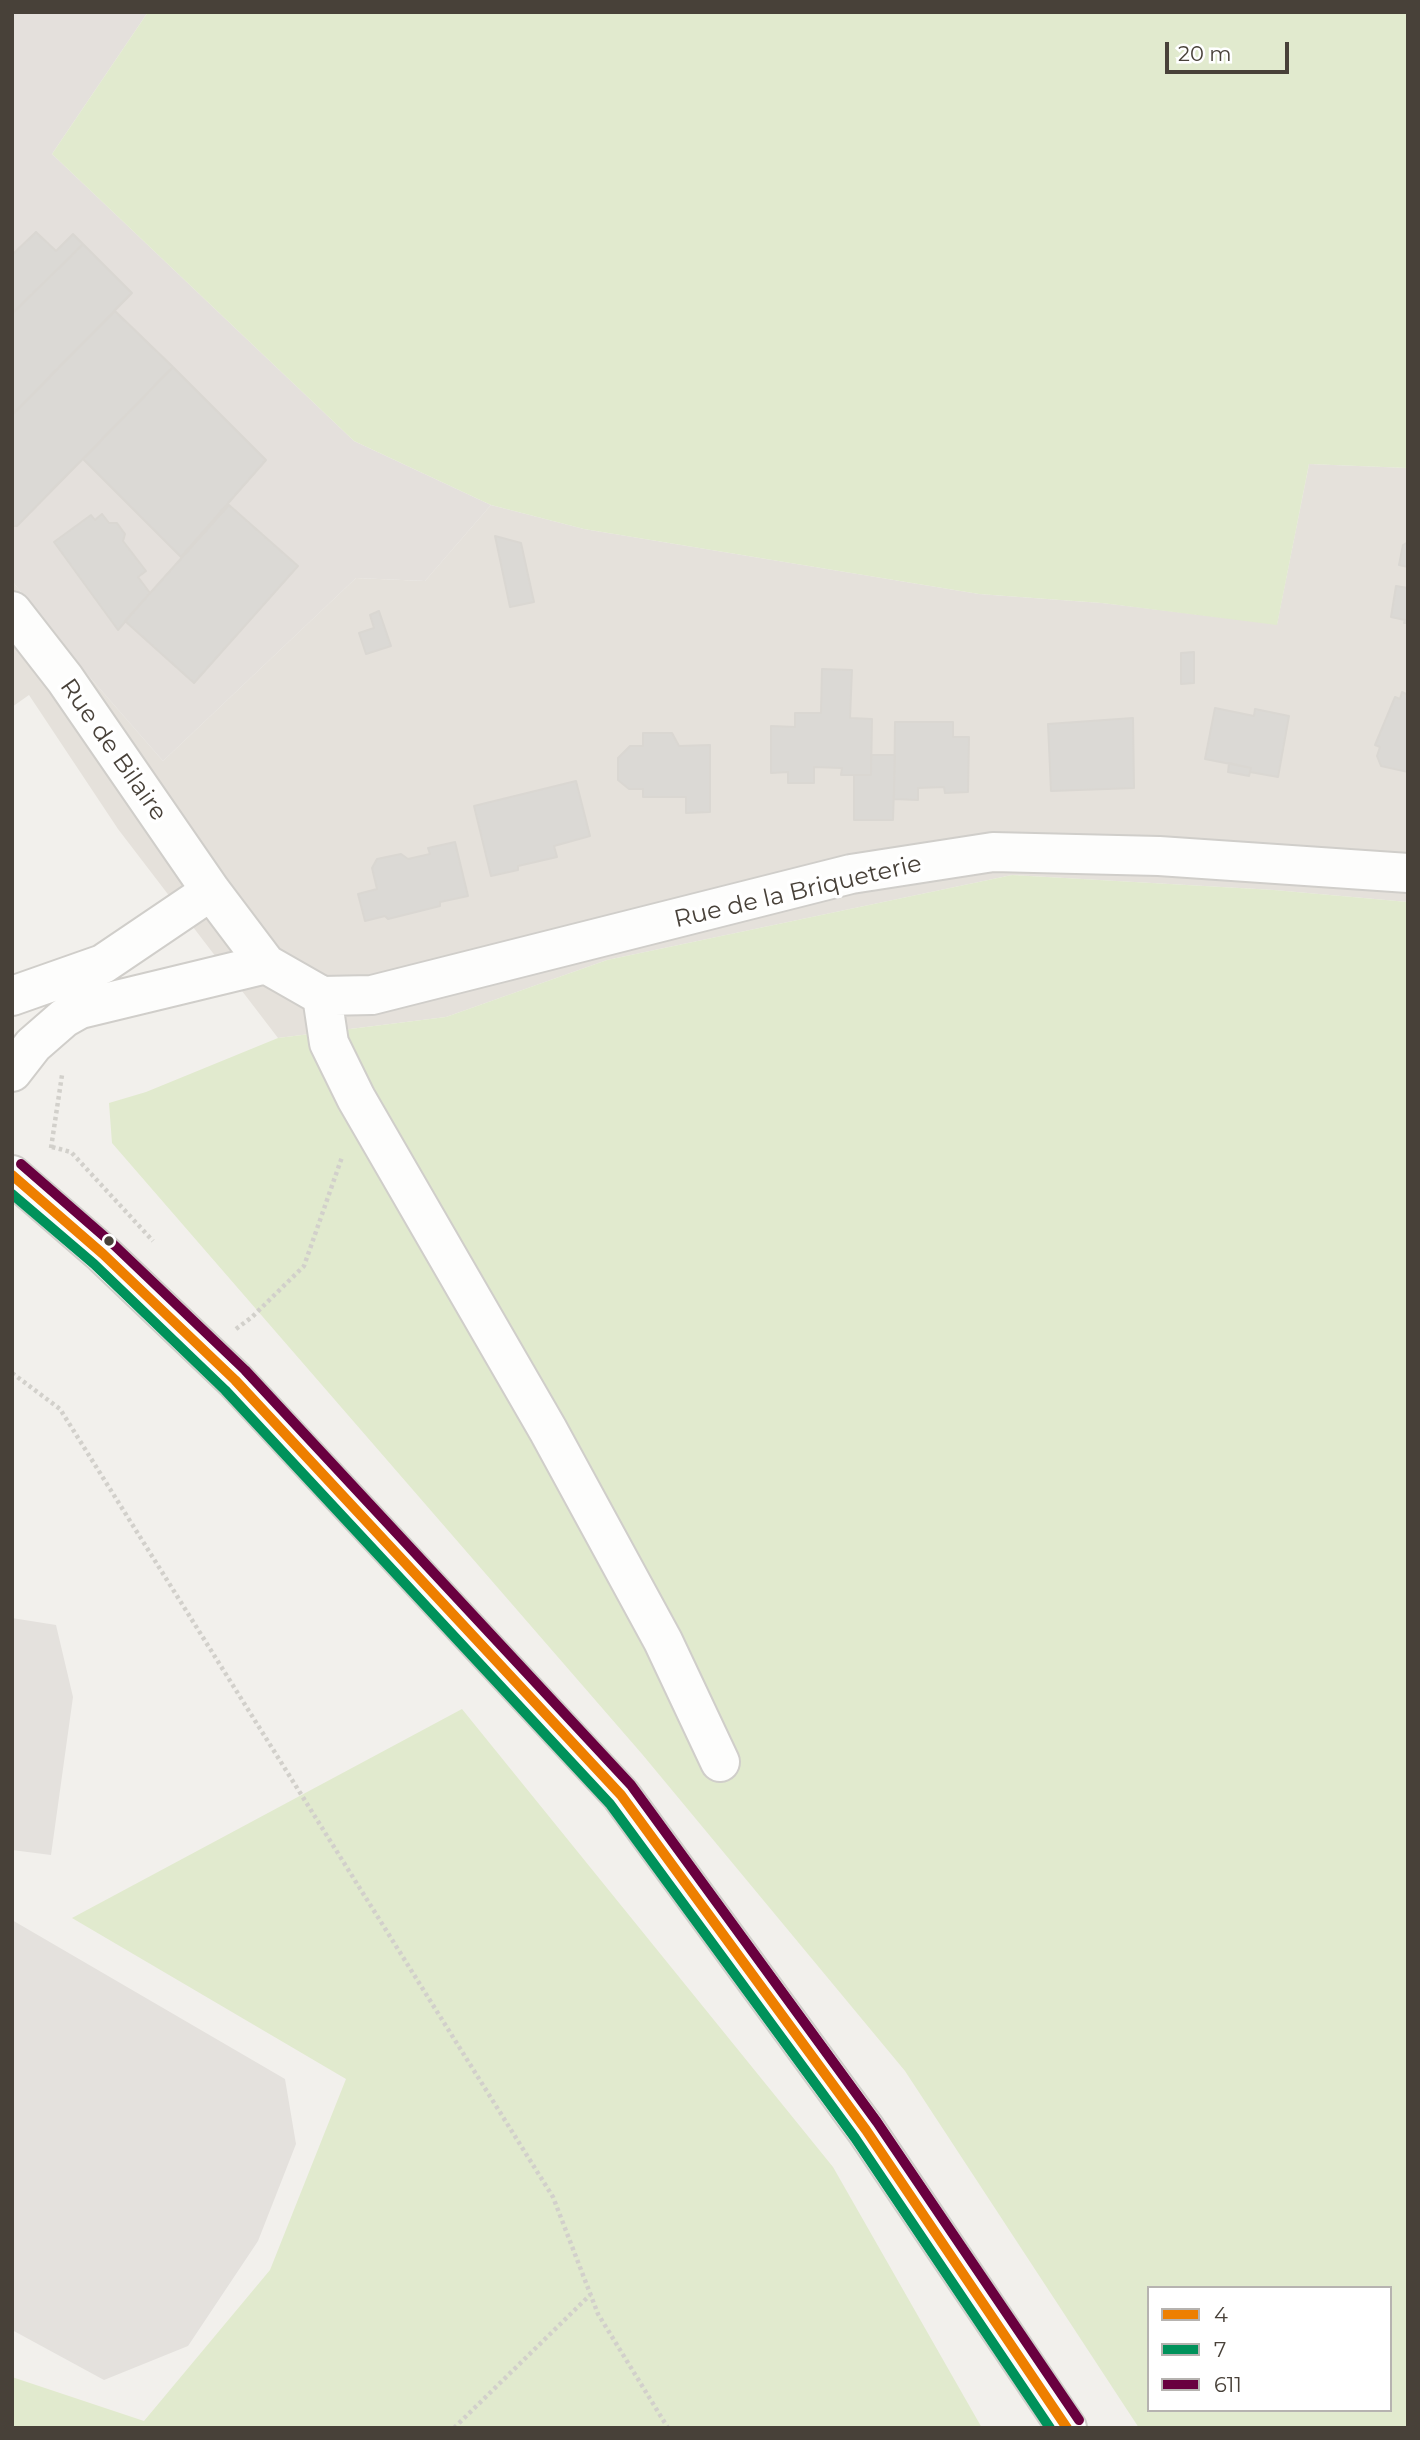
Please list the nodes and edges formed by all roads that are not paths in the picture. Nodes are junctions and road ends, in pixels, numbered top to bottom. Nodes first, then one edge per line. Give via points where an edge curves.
1 (12, 611) edge
2 (1408, 873) edge
3 (211, 891) junction
4 (266, 964) junction
5 (12, 996) edge
6 (322, 996) junction
7 (12, 1072) edge
8 (12, 1175) edge
9 (720, 1762) dead end
10 (1067, 2428) edge

1 - 3 street, Rue de Bilaire via 65,679
2 - 6 street, Rue de la Briqueterie via 1159,856 993,852 851,874 372,995
3 - 4 street, Rue de Bilaire
3 - 5 street via 103,964
4 - 6 street
4 - 7 street via 80,1009 42,1038
6 - 9 street via 329,1043 356,1098 555,1442 663,1641
8 - 10 street via 235,1380 621,1794 866,2130

